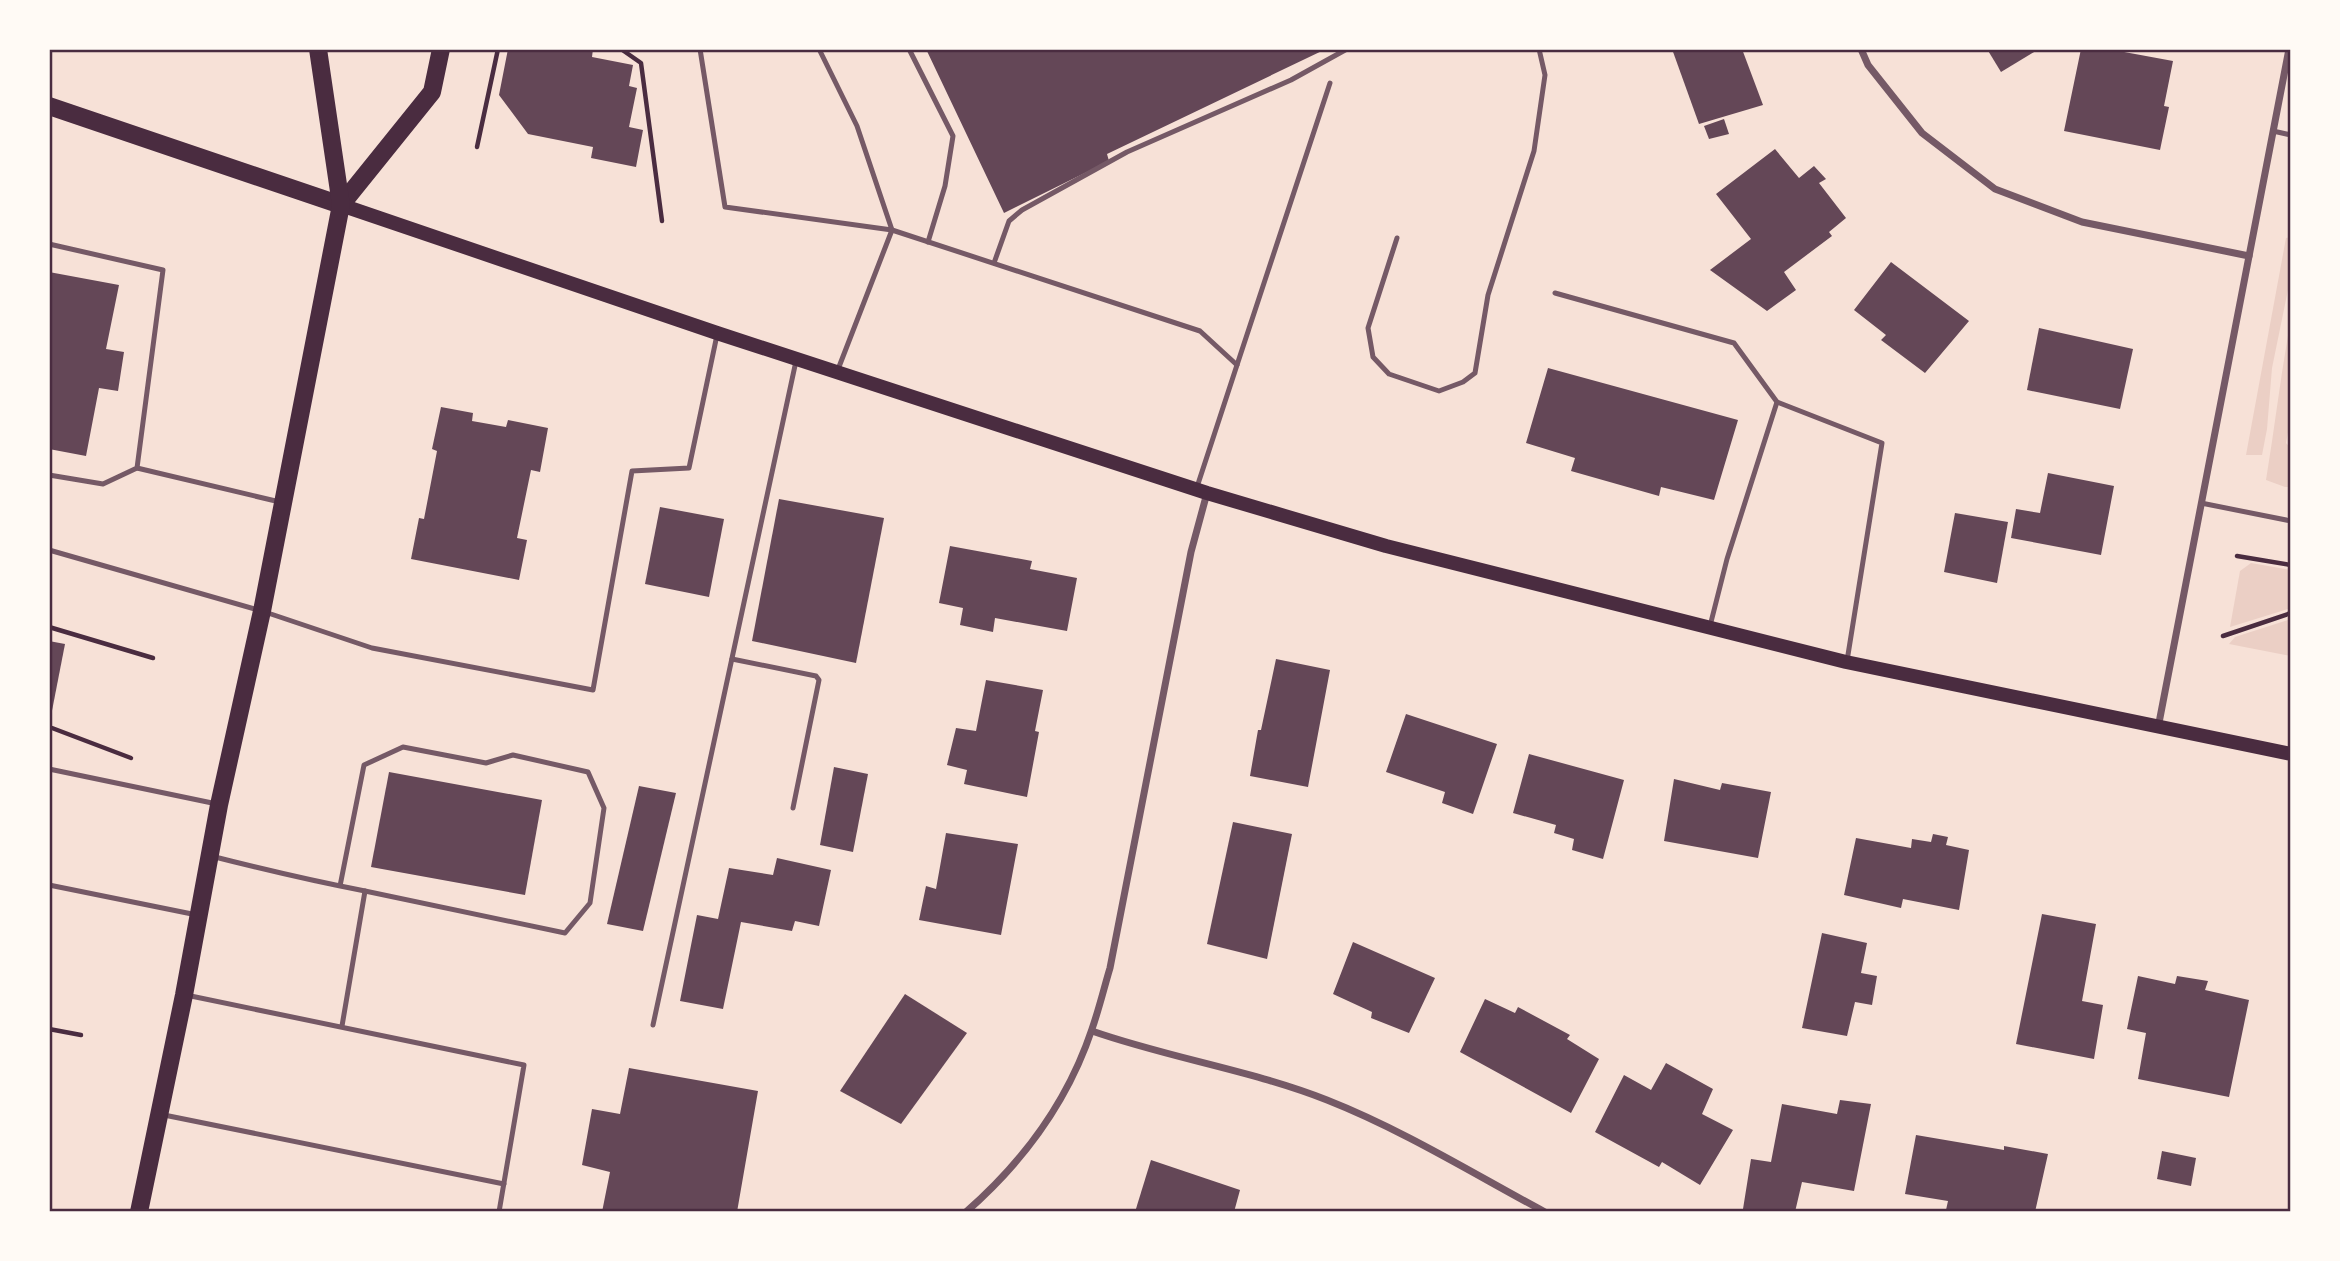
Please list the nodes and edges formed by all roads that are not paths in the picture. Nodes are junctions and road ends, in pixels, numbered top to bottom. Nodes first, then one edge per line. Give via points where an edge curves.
1 (318, 49) edge
2 (441, 49) edge
3 (699, 49) edge
4 (819, 49) edge
5 (909, 49) edge
6 (1347, 49) edge
7 (1539, 49) edge
8 (1861, 49) edge
9 (2289, 49) edge
10 (1330, 83) dead end
11 (49, 106) edge
12 (2273, 131) junction
13 (2291, 135) edge
14 (341, 205) junction
15 (892, 230) junction
16 (1397, 238) dead end
17 (928, 242) junction
18 (49, 244) edge
19 (2249, 256) junction
20 (994, 263) junction
21 (1555, 293) dead end
22 (718, 332) junction
23 (797, 358) junction
24 (1237, 365) junction
25 (837, 372) junction
26 (1777, 402) junction
27 (137, 468) junction
28 (49, 475) edge
29 (1202, 491) junction
30 (283, 503) junction
31 (2201, 503) junction
32 (2291, 521) edge
33 (49, 550) edge
34 (262, 611) junction
35 (1709, 629) junction
36 (732, 659) junction
37 (1846, 662) junction
38 (2158, 728) junction
39 (2291, 754) edge
40 (49, 769) edge
41 (219, 805) junction
42 (793, 808) dead end
43 (209, 856) junction
44 (49, 885) edge
45 (340, 886) junction
46 (365, 891) junction
47 (198, 916) junction
48 (184, 995) junction
49 (653, 1025) dead end
50 (342, 1026) junction
51 (1092, 1031) junction
52 (159, 1114) junction
53 (504, 1184) junction
54 (139, 1212) edge
55 (499, 1212) edge
56 (966, 1212) edge
57 (1545, 1212) edge

1 - 14 main road
2 - 14 main road via 432,92
3 - 15 lane via 725,207
4 - 15 lane via 857,125
5 - 17 lane via 953,136 945,186
6 - 20 lane via 1290,80 1127,152 1021,210 1009,221
7 - 16 lane via 1545,75 1534,151 1488,295 1475,373 1439,391 1389,374 1373,357 1368,328
8 - 19 street via 1868,65 1922,133 1995,189 2082,222
9 - 12 street
10 - 24 lane
11 - 14 main road
12 - 13 lane
12 - 19 street
14 - 22 main road
14 - 30 main road
15 - 17 lane
15 - 25 lane
17 - 20 lane
18 - 27 lane via 163,270
19 - 31 street
20 - 24 lane via 1200,331
21 - 26 lane via 1734,343
22 - 23 main road
22 - 34 lane via 689,468 632,471 593,690 372,648
23 - 25 main road
23 - 36 lane
24 - 29 lane
25 - 29 main road
26 - 35 lane
26 - 37 lane via 1882,443
27 - 28 lane via 103,484
27 - 30 lane
29 - 35 main road via 1386,546
29 - 51 street via 1110,968
30 - 34 main road
31 - 32 lane
31 - 38 street
33 - 34 lane
34 - 41 main road
35 - 37 main road
36 - 42 lane via 819,680
36 - 49 lane
37 - 38 main road
38 - 39 main road
40 - 41 lane
41 - 43 main road
43 - 45 lane
43 - 47 main road
44 - 47 lane
45 - 46 lane
45 - 46 lane via 364,765 402,747 486,763 513,755 588,772 604,808 590,903 565,933
46 - 50 lane
47 - 48 main road
48 - 50 lane
48 - 52 main road
50 - 53 lane via 524,1065
51 - 56 street via 1035,1139
51 - 57 street via 1328,1100
52 - 53 lane
52 - 54 main road
53 - 55 lane

